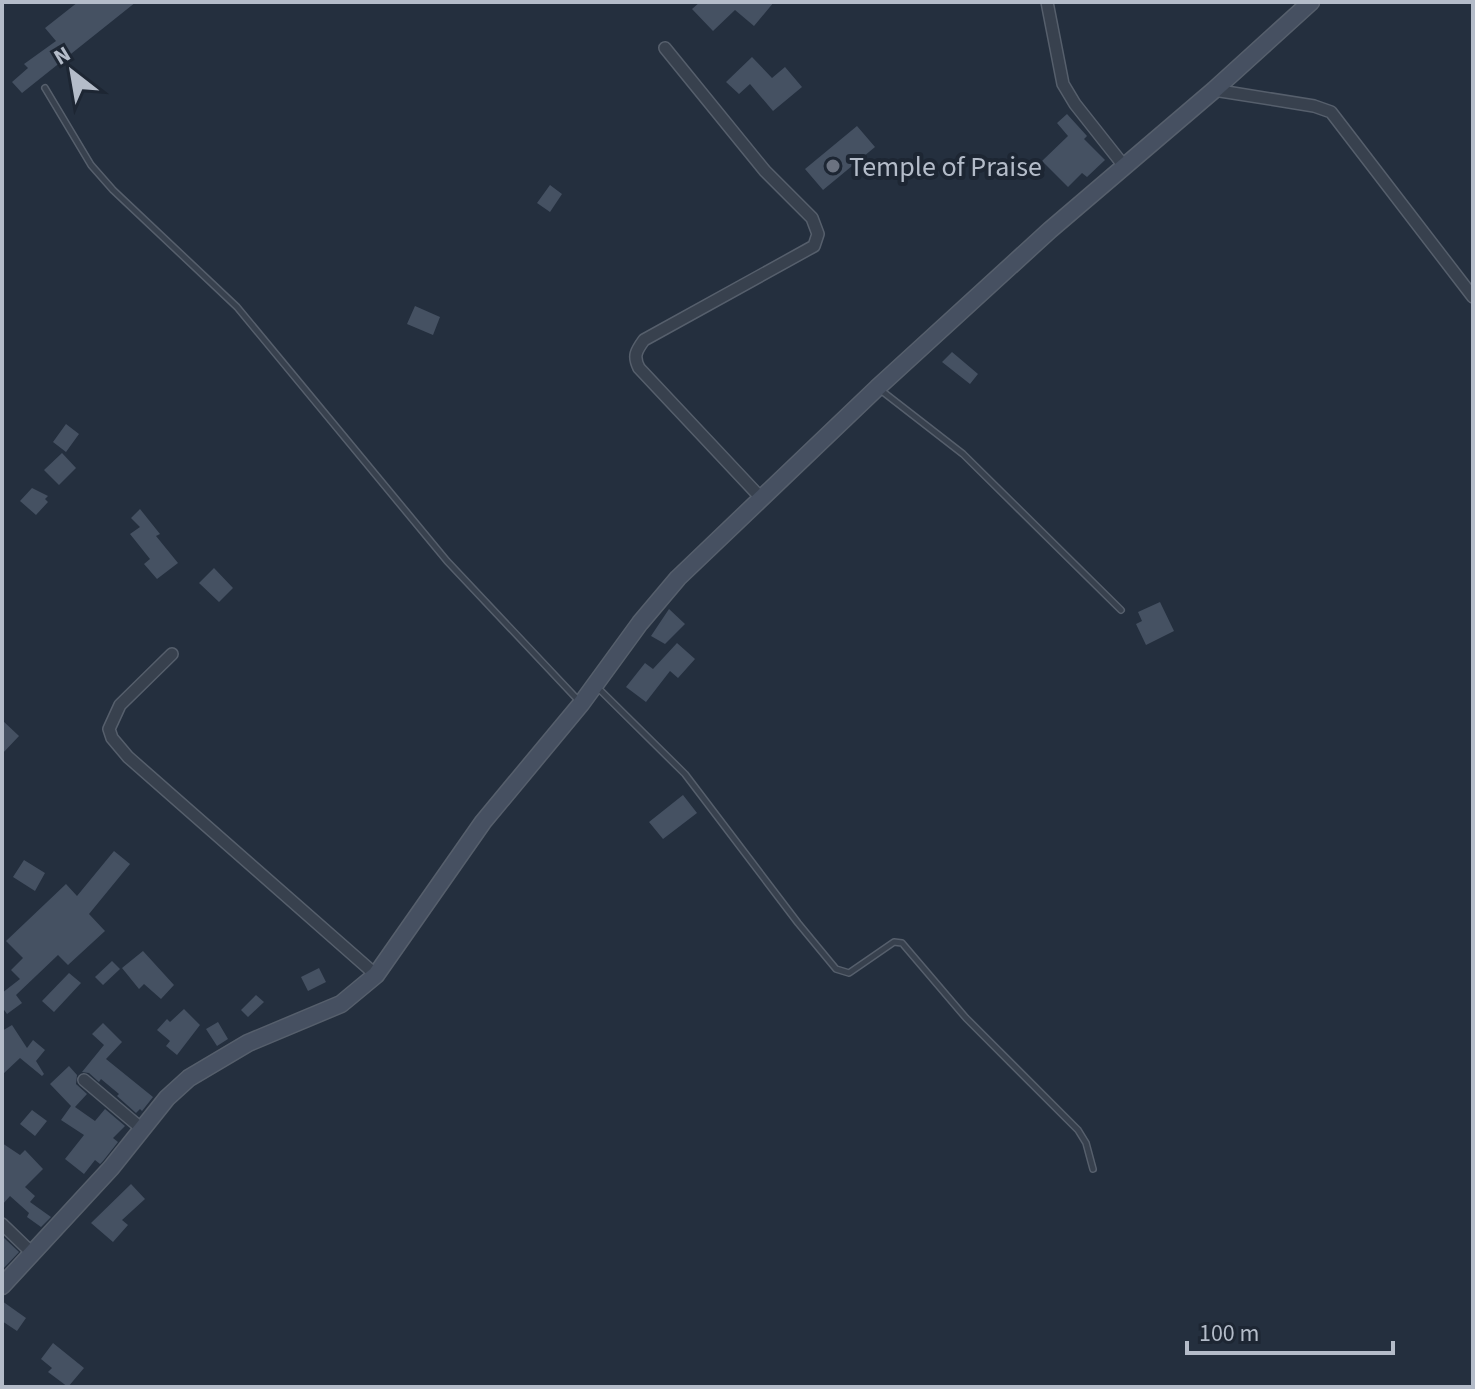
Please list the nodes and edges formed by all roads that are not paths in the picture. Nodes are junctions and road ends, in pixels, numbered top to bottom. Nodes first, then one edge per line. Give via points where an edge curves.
1 (1047, 2) edge
2 (1311, 2) edge
3 (665, 48) dead end
4 (45, 88) dead end
5 (1214, 90) junction
6 (1124, 166) junction
7 (1473, 297) edge
8 (877, 388) junction
9 (762, 499) junction
10 (1121, 610) dead end
11 (172, 654) dead end
12 (595, 685) junction
13 (581, 704) junction
14 (376, 975) junction
15 (84, 1080) dead end
16 (142, 1129) junction
17 (1093, 1169) dead end
18 (2, 1224) edge
19 (32, 1253) junction
20 (2, 1286) edge

1 - 6 street via 1063,84
2 - 5 street
3 - 9 street via 765,171 812,218 818,234 814,246 644,340 636,351 639,368
4 - 13 lane via 91,165 237,307 447,561
5 - 6 street
5 - 7 street via 1331,112
6 - 8 street
8 - 9 street
8 - 10 lane via 963,454
9 - 12 street via 678,578
11 - 14 street via 120,705 109,729 112,738
12 - 13 street
12 - 17 lane via 685,774 836,969 849,973 894,942 902,943 966,1018 1078,1130
13 - 14 street via 483,822
14 - 16 street via 341,1004 248,1043 189,1078
15 - 16 street
16 - 19 street
18 - 19 street
19 - 20 street

